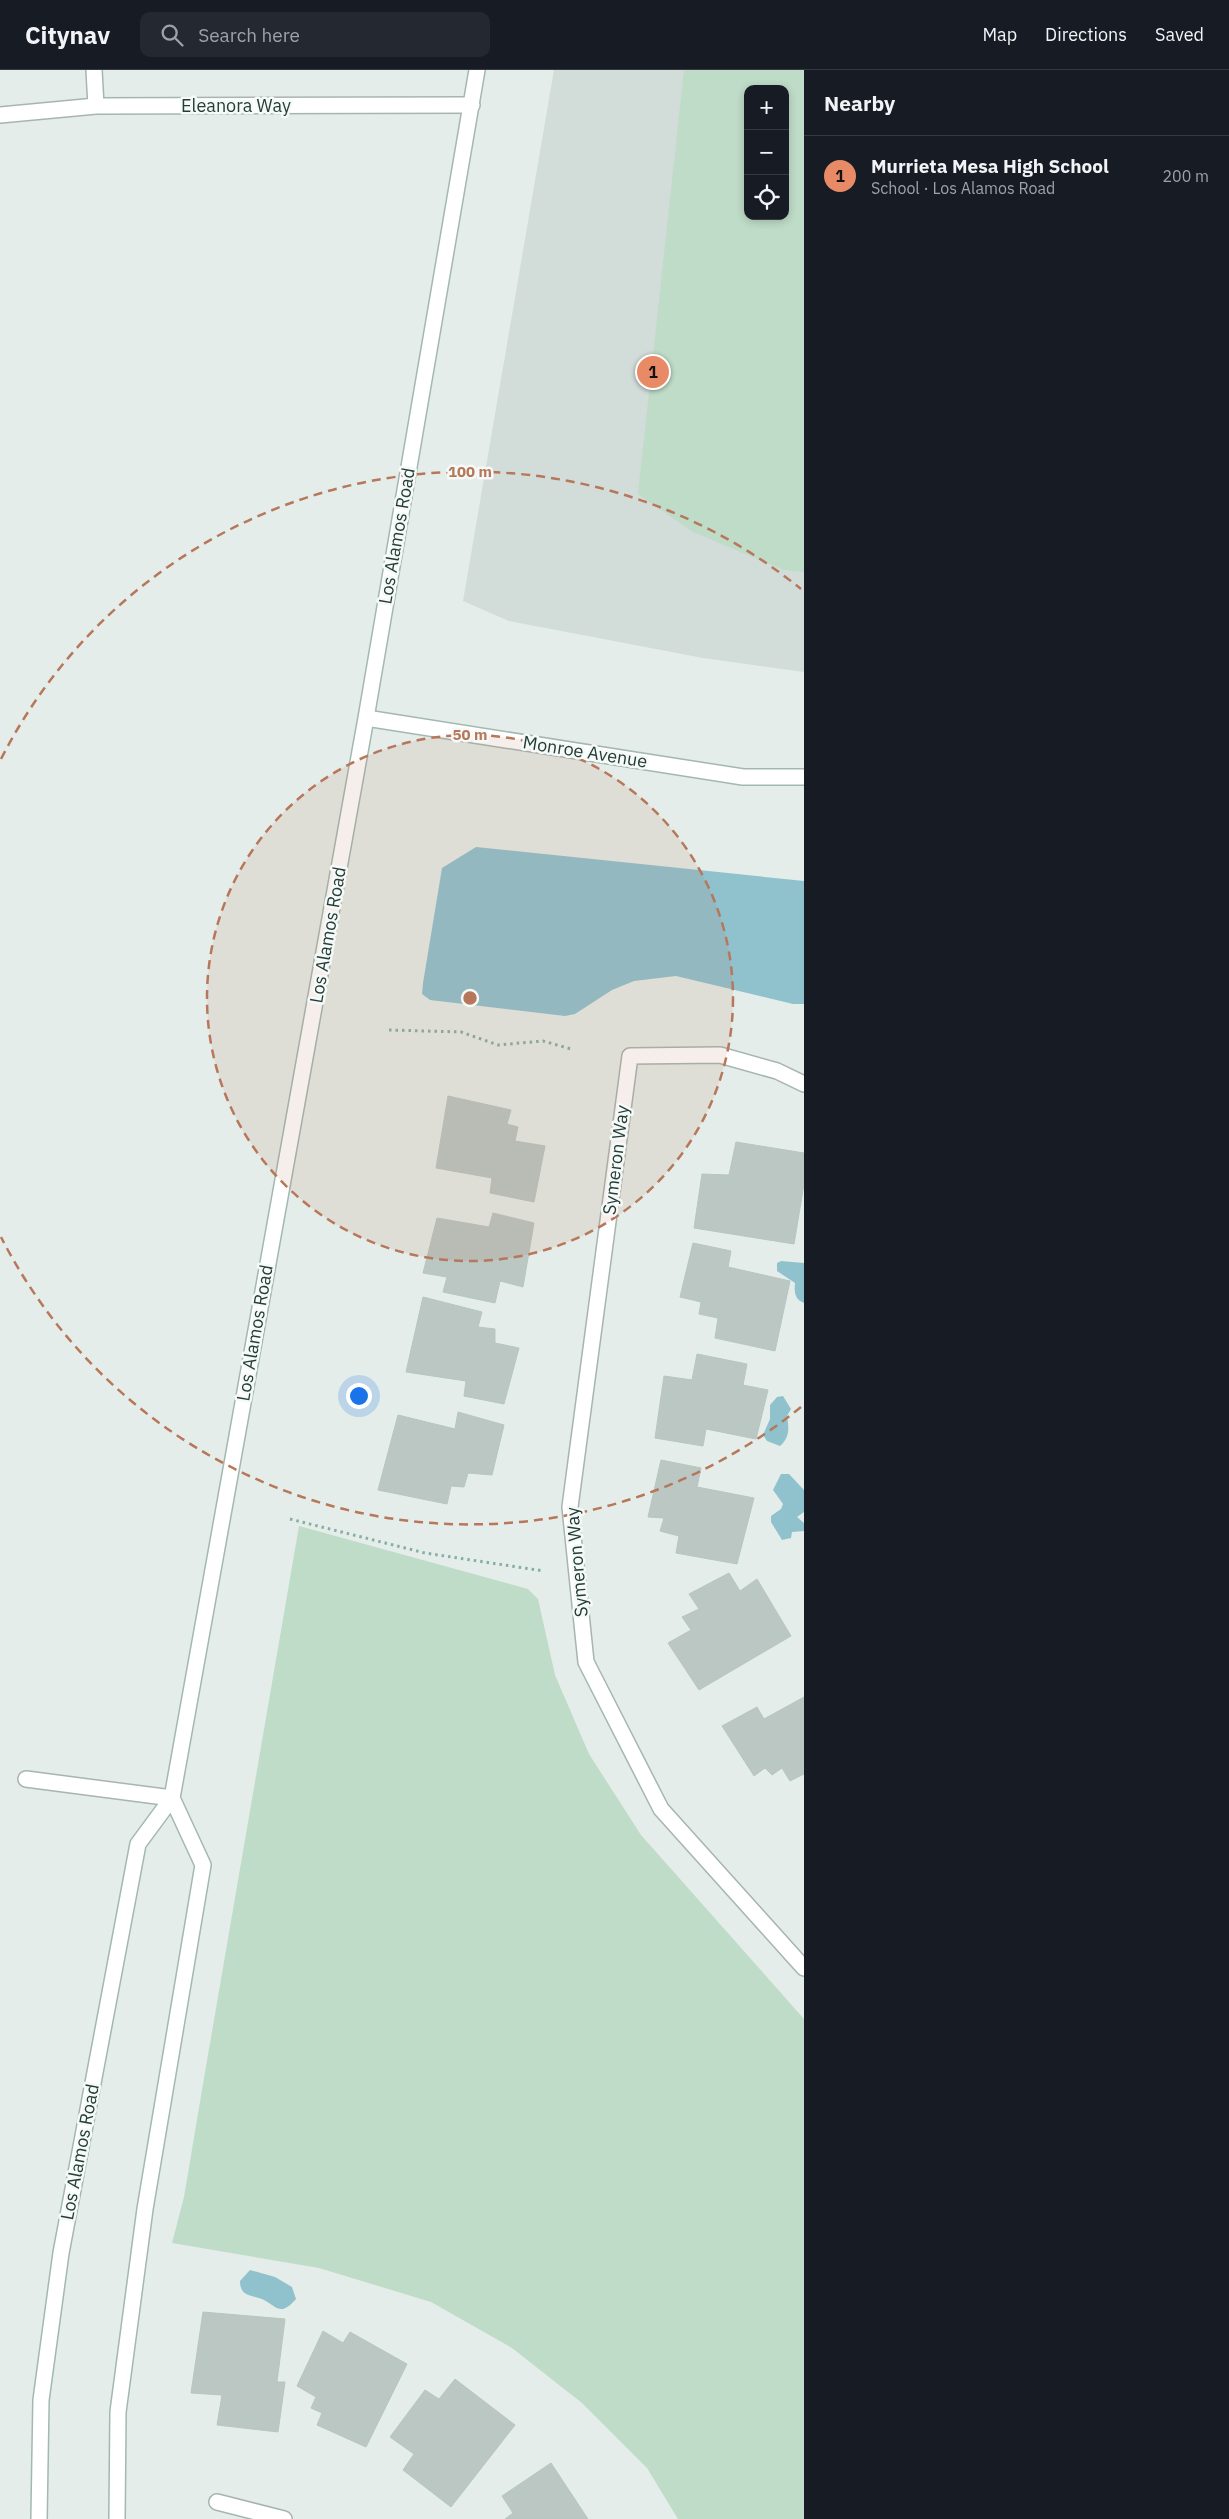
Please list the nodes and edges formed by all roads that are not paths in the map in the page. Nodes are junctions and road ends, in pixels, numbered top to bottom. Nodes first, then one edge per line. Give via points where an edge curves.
1 (94, 70) edge
2 (477, 70) edge
3 (472, 105) junction
4 (96, 106) junction
5 (0, 115) edge
6 (366, 718) junction
7 (804, 777) edge
8 (804, 1084) edge
9 (26, 1779) dead end
10 (172, 1798) junction
11 (804, 1968) edge
12 (217, 2502) dead end
13 (39, 2519) edge
14 (117, 2519) edge
15 (284, 2519) edge

1 - 4 main road
2 - 3 main road, Los Alamos Road
3 - 4 main road, Eleanora Way
3 - 6 main road, Los Alamos Road
4 - 5 main road, Eleanora Way
6 - 7 main road, Monroe Avenue via 743,777
6 - 10 main road, Los Alamos Road
8 - 11 main road, Symeron Way via 777,1071 720,1055 630,1056 570,1507 586,1662 661,1809
9 - 10 main road
10 - 13 main road, Los Alamos Road via 138,1844 61,2254 41,2400
10 - 14 main road via 203,1865 145,2209 119,2402
12 - 15 main road

